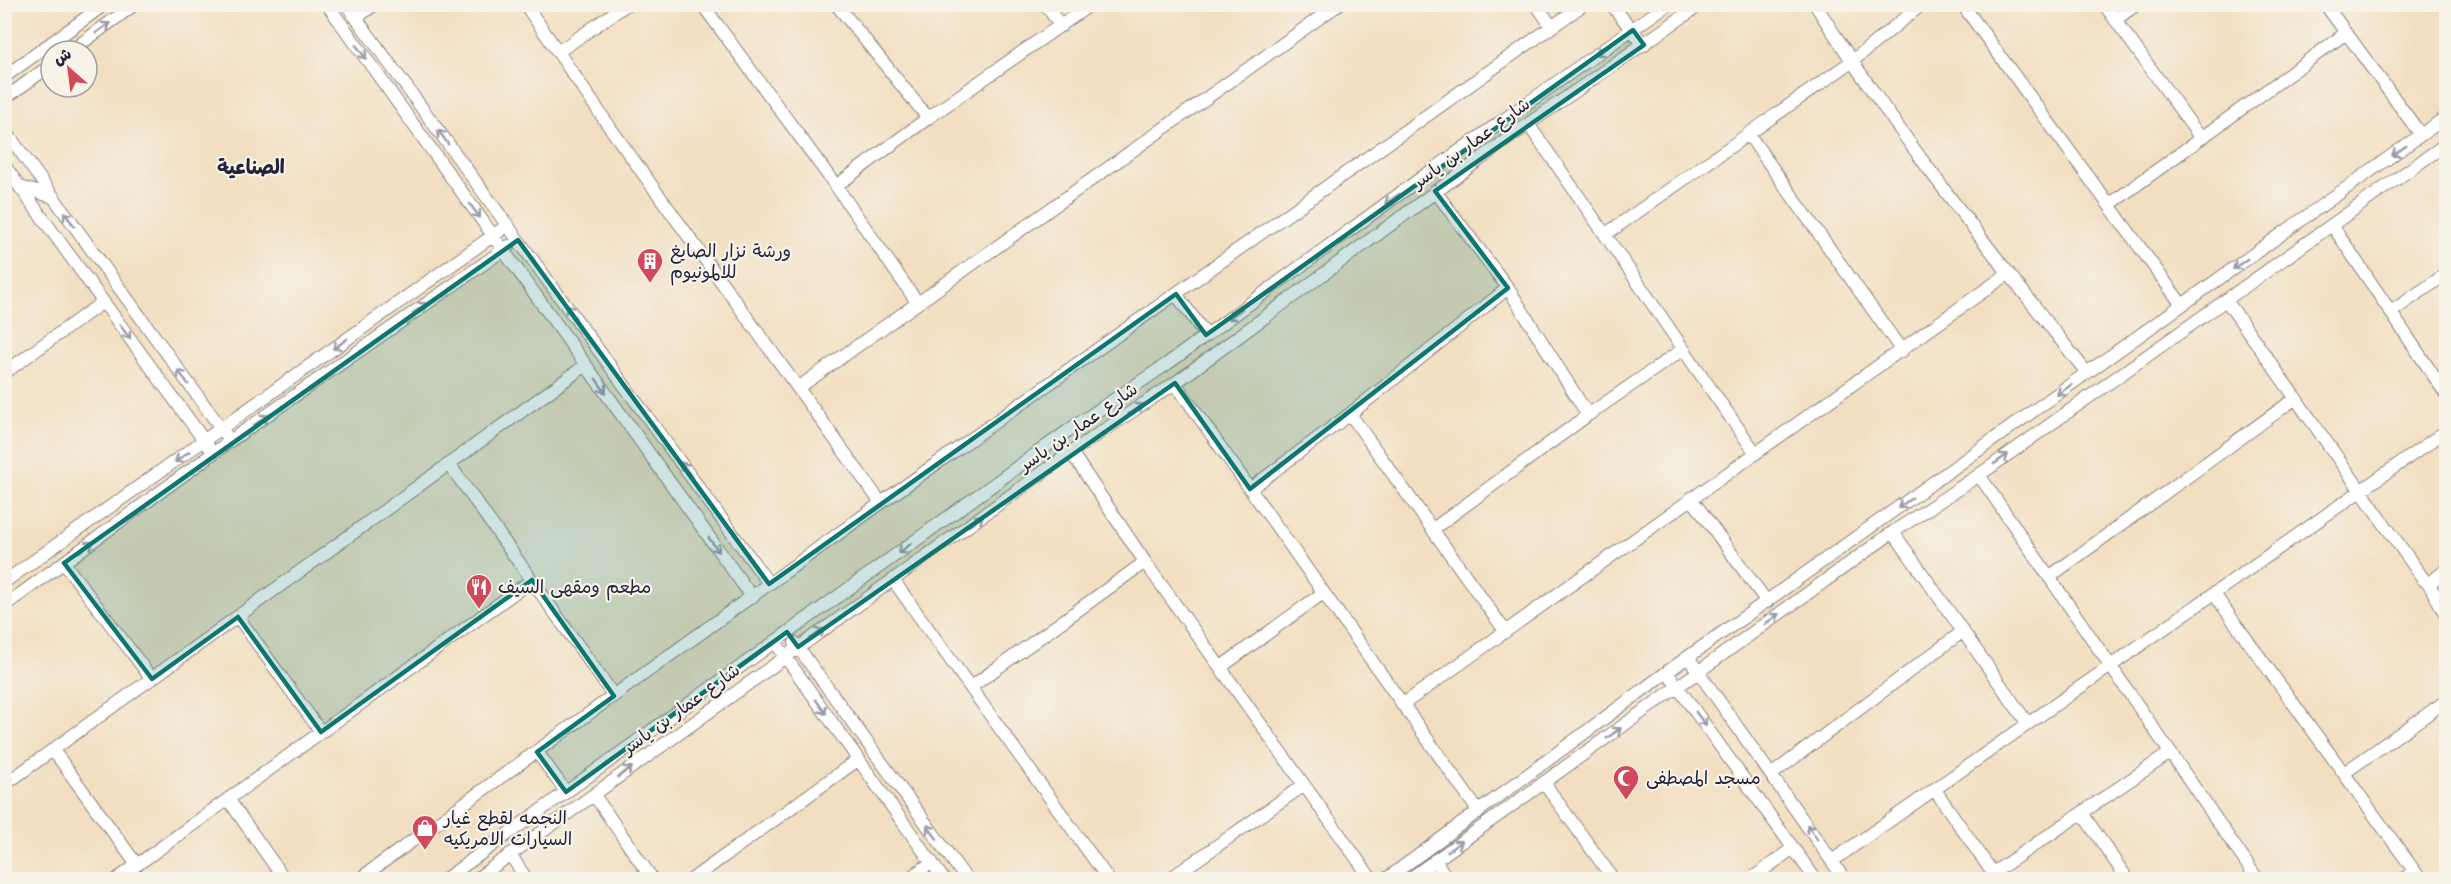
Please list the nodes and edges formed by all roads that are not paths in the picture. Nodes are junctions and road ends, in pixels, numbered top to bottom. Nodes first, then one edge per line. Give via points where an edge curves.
1 (135, 4) edge
2 (327, 4) edge
3 (346, 4) edge
4 (375, 4) edge
5 (525, 4) edge
6 (627, 4) edge
7 (702, 4) edge
8 (836, 4) edge
9 (1046, 4) edge
10 (1091, 4) edge
11 (1339, 4) edge
12 (1536, 4) edge
13 (1584, 4) edge
14 (1611, 4) edge
15 (1668, 4) edge
16 (1701, 4) edge
17 (1815, 4) edge
18 (1922, 4) edge
19 (1962, 4) edge
20 (2104, 4) edge
21 (2137, 4) edge
22 (2325, 4) edge
23 (97, 7) edge
24 (356, 18) junction
25 (2115, 20) junction
26 (1061, 26) junction
27 (1552, 27) junction
28 (1633, 30) junction
29 (2346, 33) junction
30 (87, 39) edge
31 (1644, 45) junction
32 (558, 52) junction
33 (1851, 62) junction
34 (39, 74) edge
35 (4, 77) edge
36 (4, 99) edge
37 (2446, 117) edge
38 (928, 118) junction
39 (1528, 123) junction
40 (4, 129) edge
41 (1749, 135) junction
42 (2421, 135) junction
43 (2200, 137) junction
44 (2446, 144) edge
45 (4, 165) edge
46 (836, 186) junction
47 (20, 187) junction
48 (1435, 191) junction
49 (54, 197) junction
50 (2109, 205) junction
51 (508, 225) junction
52 (2332, 225) junction
53 (1606, 234) junction
54 (493, 235) junction
55 (518, 240) junction
56 (503, 250) junction
57 (2008, 273) junction
58 (2446, 274) edge
59 (1508, 288) junction
60 (1176, 294) junction
61 (2226, 300) junction
62 (104, 302) junction
63 (916, 302) junction
64 (2182, 305) junction
65 (2391, 312) junction
66 (1206, 335) junction
67 (1682, 350) junction
68 (1902, 351) junction
69 (586, 366) junction
70 (4, 373) edge
71 (2087, 373) junction
72 (1175, 383) junction
73 (798, 388) junction
74 (2446, 394) edge
75 (2296, 398) junction
76 (1350, 414) junction
77 (1588, 415) junction
78 (221, 429) junction
79 (2446, 430) edge
80 (204, 441) junction
81 (230, 441) junction
82 (1071, 452) junction
83 (1755, 452) junction
84 (213, 454) junction
85 (449, 464) junction
86 (1980, 475) junction
87 (1250, 489) junction
88 (2362, 490) junction
89 (1691, 498) junction
90 (881, 503) junction
91 (1433, 529) junction
92 (1893, 532) junction
93 (1145, 561) junction
94 (64, 563) junction
95 (2446, 570) edge
96 (2049, 577) junction
97 (532, 580) junction
98 (893, 580) junction
99 (4, 582) edge
100 (770, 584) junction
101 (2429, 584) junction
102 (1323, 593) junction
103 (2214, 594) junction
104 (752, 597) junction
105 (1767, 602) junction
106 (4, 606) edge
107 (2446, 615) edge
108 (238, 617) junction
109 (1505, 631) junction
110 (788, 632) junction
111 (1962, 632) junction
112 (775, 642) junction
113 (798, 648) junction
114 (786, 657) junction
115 (1688, 657) junction
116 (2110, 667) junction
117 (1221, 668) junction
118 (1667, 672) junction
119 (1699, 672) junction
120 (152, 679) junction
121 (971, 687) junction
122 (1678, 687) junction
123 (614, 696) junction
124 (1402, 705) junction
125 (2445, 706) edge
126 (2028, 724) junction
127 (321, 732) junction
128 (53, 750) junction
129 (537, 752) junction
130 (2170, 753) junction
131 (859, 759) junction
132 (2344, 773) junction
133 (1771, 774) junction
134 (1544, 783) junction
135 (4, 785) edge
136 (1304, 785) junction
137 (1935, 790) junction
138 (566, 792) junction
139 (594, 795) junction
140 (228, 800) junction
141 (1479, 812) junction
142 (2082, 813) junction
143 (1793, 848) junction
144 (510, 854) junction
145 (1435, 860) junction
146 (1832, 861) junction
147 (932, 862) junction
148 (137, 865) junction
149 (2417, 875) edge
150 (1995, 876) edge
151 (116, 879) edge
152 (285, 879) edge
153 (358, 879) edge
154 (444, 879) edge
155 (475, 879) edge
156 (527, 879) edge
157 (653, 879) edge
158 (691, 879) edge
159 (907, 879) edge
160 (944, 879) edge
161 (967, 879) edge
162 (1108, 879) edge
163 (1168, 879) edge
164 (1372, 879) edge
165 (1385, 879) edge
166 (1407, 879) edge
167 (1448, 879) edge
168 (1614, 879) edge
169 (1750, 879) edge
170 (1816, 879) edge
171 (1845, 879) edge
172 (2128, 879) edge
173 (2258, 879) edge
174 (2402, 879) edge

30 -> 1 street
2 -> 54 street
3 - 24 street
4 - 24 street
5 - 32 street
6 - 32 street
7 - 46 street
8 - 38 street
9 - 26 street
10 - 26 street
11 - 63 street
12 - 27 street
13 - 27 street
14 - 28 street
15 - 28 street, شارع عمار بن ياسر
16 - 31 street, شارع عمار بن ياسر
17 - 33 street
18 - 33 street
19 - 50 street
20 - 25 street
21 - 25 street
22 - 29 street
23 - 35 street
51 -> 24 street
25 - 43 street
26 - 38 street
27 - 60 street
28 - 31 street
28 -> 66 street, شارع عمار بن ياسر
29 - 42 street
29 - 43 street
31 - 39 street, شارع عمار بن ياسر
32 - 73 street
33 - 41 street
33 - 57 street
34 - 36 street
37 - 42 street
38 - 46 street
39 - 48 street, شارع عمار بن ياسر
39 - 53 street
40 - 49 street
41 - 53 street
41 - 68 street
42 -> 64 street
43 - 50 street
44 - 52 street
45 - 47 street
46 - 63 street
47 - 49 street
47 - 62 street
48 - 59 street
48 - 72 street, شارع عمار بن ياسر
78 -> 49 street
50 - 64 street
51 - 54 street
51 - 55 street
52 - 61 street
52 - 65 street
53 - 67 street
54 - 56 street
54 -> 78 street
55 - 56 street
100 -> 55 street
56 - 69 street
81 -> 56 street
57 - 68 street
57 - 71 street
58 - 65 street
59 - 76 street
59 - 77 street
60 - 66 street
60 - 90 street
61 - 75 street
86 -> 61 street
62 - 70 street
62 -> 80 street
63 - 73 street
64 - 71 street
65 - 74 street
66 -> 110 street, شارع عمار بن ياسر
67 - 77 street
67 - 83 street
68 - 83 street
69 - 85 street
69 -> 104 street
71 -> 105 street
82 -> 72 street, شارع عمار بن ياسر
72 - 87 street
73 - 90 street
75 - 88 street
75 - 96 street
76 - 87 street
76 - 91 street
77 - 91 street
78 - 80 street
78 - 81 street
79 - 88 street
80 - 84 street
80 -> 99 street
81 - 84 street
82 - 93 street
98 -> 82 street, شارع عمار بن ياسر
83 - 89 street
94 -> 84 street
85 - 97 street
85 - 108 street
86 - 92 street
86 - 96 street
87 - 102 street
88 - 101 street
88 - 103 street
89 - 105 street
89 - 109 street
90 - 100 street
91 - 109 street
92 - 111 street
119 -> 92 street
93 - 117 street
93 - 121 street
94 - 106 street
94 - 120 street
95 - 101 street
96 - 116 street
97 - 123 street
97 - 127 street
113 -> 98 street, شارع عمار بن ياسر
98 - 121 street
100 - 104 street
101 - 107 street
102 - 117 street
102 - 124 street
103 - 116 street
103 - 132 street
104 - 123 street
105 - 115 street
108 - 120 street
108 - 127 street
109 - 124 street
110 - 112 street, شارع عمار بن ياسر
110 - 113 street
111 - 126 street
111 - 133 street
112 - 114 street
112 - 138 street, شارع عمار بن ياسر
113 - 114 street, شارع عمار بن ياسر
161 -> 113 street
114 -> 131 street
139 -> 114 street, شارع عمار بن ياسر
115 - 118 street
115 - 119 street
116 - 126 street
116 - 130 street
117 - 136 street
118 - 122 street
118 - 141 street
119 - 122 street
119 - 133 street
120 - 128 street
121 - 162 street
134 -> 122 street
122 -> 143 street
123 - 129 street
124 - 141 street
125 - 132 street
126 - 137 street
127 - 140 street
128 - 135 street
128 - 148 street
129 - 138 street
129 - 153 street
130 - 142 street
130 - 173 street
131 - 147 street
131 - 158 street
132 - 149 street
146 -> 133 street
145 -> 134 street
134 - 168 street
136 - 163 street
136 - 164 street
137 - 146 street
137 - 150 street
138 - 154 street, شارع عمار بن ياسر
139 - 144 street, شارع عمار بن ياسر
139 - 157 street
140 - 148 street
140 - 152 street
141 - 165 street
142 - 150 street
142 - 172 street
143 - 169 street
143 - 170 street
144 - 155 street, شارع عمار بن ياسر
144 - 156 street
145 - 166 street
145 - 167 street
146 - 171 street
147 - 159 street
147 - 160 street
148 - 151 street
149 - 174 street

